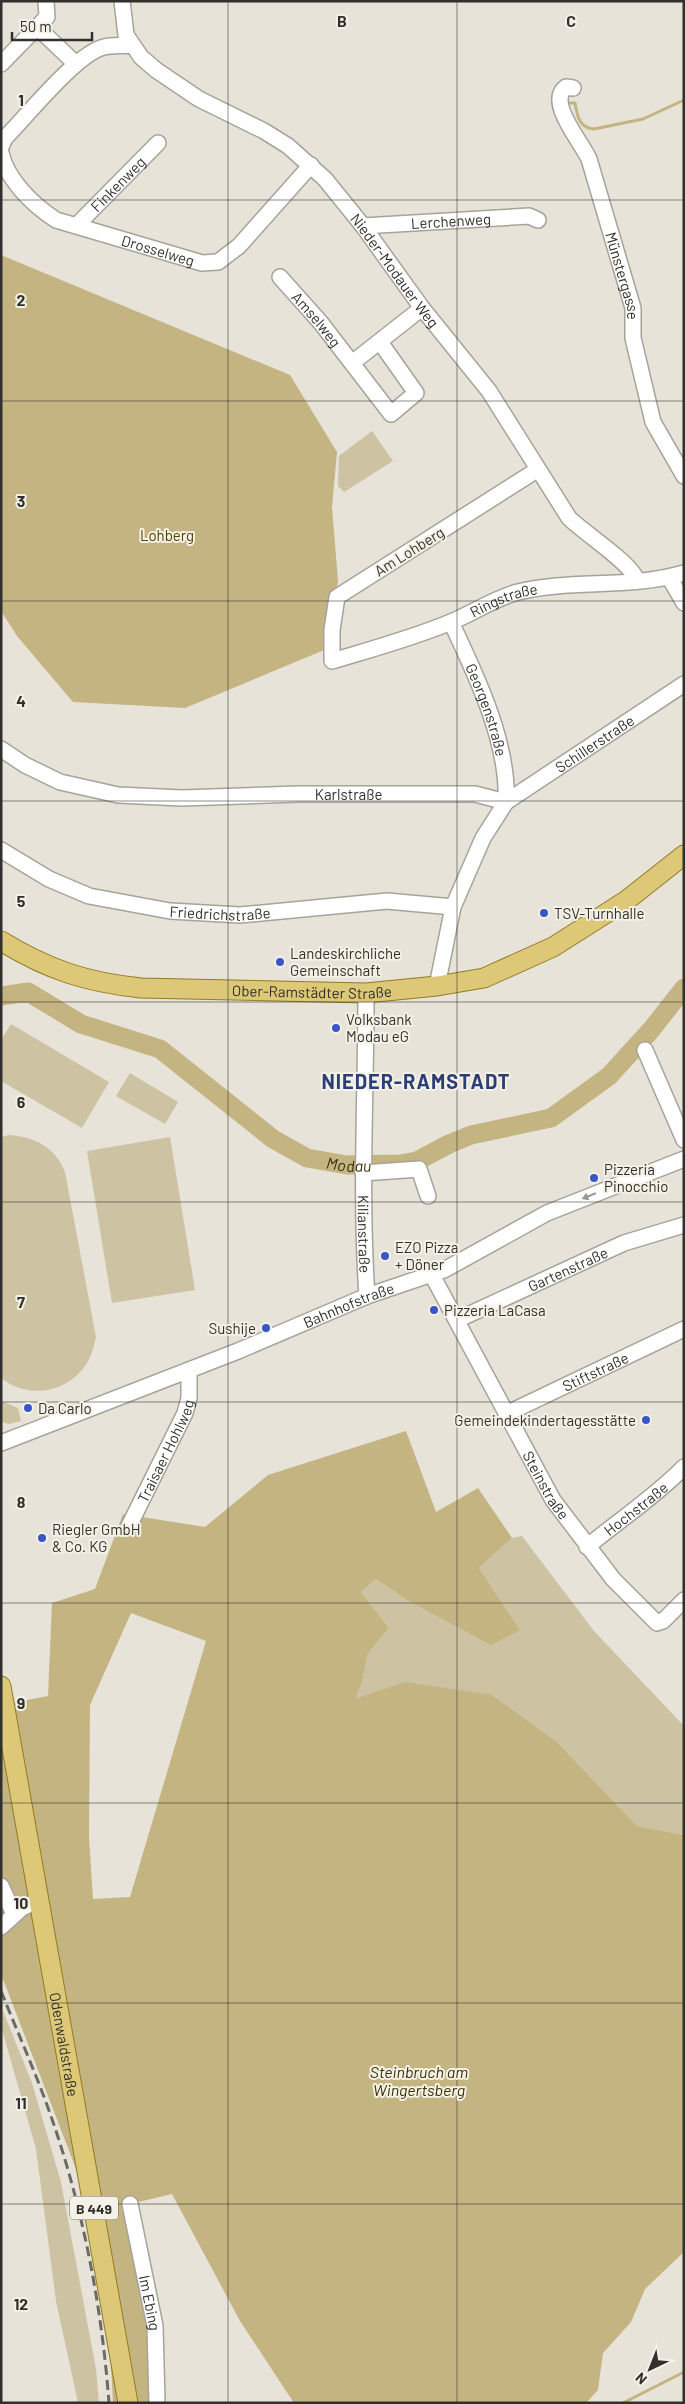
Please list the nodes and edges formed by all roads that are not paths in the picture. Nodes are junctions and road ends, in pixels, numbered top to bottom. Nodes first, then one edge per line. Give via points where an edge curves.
1 (46, 1) edge
2 (122, 1) edge
3 (38, 28) junction
4 (131, 45) junction
5 (1, 64) edge
6 (76, 64) junction
7 (573, 88) dead end
8 (158, 143) dead end
9 (1, 147) edge
10 (1, 153) edge
11 (311, 166) junction
12 (538, 220) dead end
13 (77, 226) junction
14 (363, 226) junction
15 (280, 277) dead end
16 (422, 308) junction
17 (380, 342) junction
18 (352, 363) junction
19 (537, 470) junction
20 (684, 476) edge
21 (684, 572) edge
22 (669, 577) junction
23 (637, 581) junction
24 (684, 603) edge
25 (452, 622) junction
26 (332, 661) joint
27 (684, 684) edge
28 (1, 749) edge
29 (506, 802) junction
30 (1, 850) edge
31 (684, 855) edge
32 (452, 907) junction
33 (1, 940) edge
34 (437, 986) junction
35 (366, 993) junction
36 (645, 1050) dead end
37 (684, 1140) edge
38 (684, 1159) edge
39 (363, 1173) junction
40 (428, 1196) dead end
41 (684, 1225) edge
42 (432, 1275) junction
43 (367, 1296) junction
44 (457, 1320) junction
45 (684, 1330) edge
46 (189, 1370) junction
47 (506, 1414) junction
48 (3, 1442) edge
49 (684, 1467) edge
50 (128, 1528) dead end
51 (587, 1547) junction
52 (684, 1600) edge
53 (1, 1686) edge
54 (1, 1886) edge
55 (39, 1900) junction
56 (14, 1914) junction
57 (1, 1927) edge
58 (130, 2204) dead end
59 (128, 2403) edge
60 (157, 2403) edge

1 - 3 street via 47,17
2 - 4 street, Nieder-Modauer Weg via 123,24
3 - 5 street
3 - 6 street
4 - 6 street via 104,47
4 - 11 street, Nieder-Modauer Weg via 156,70 199,100 264,131
6 - 9 street via 5,138
7 - 20 street, Münstergasse via 566,86 561,91 562,112 589,159 633,308 633,338 654,422
8 - 13 street, Finkenweg
10 - 13 street, Drosselweg via 7,171 46,214
11 - 13 street, Drosselweg via 239,246 218,262 202,263
11 - 14 street, Nieder-Modauer Weg
12 - 14 street, Lerchenweg via 529,216
14 - 16 street, Nieder-Modauer Weg
15 - 18 street, Amselweg
16 - 17 street, Amselweg
16 - 19 street, Nieder-Modauer Weg via 488,391
17 - 18 street, Amselweg
17 - 18 street, Amselweg via 416,393 392,414
19 - 23 street, Nieder-Modauer Weg via 569,518 632,569
19 - 26 street, Am Lohberg via 337,597
21 - 22 street, Ringstraße
22 - 23 street, Ringstraße
22 - 24 street
23 - 25 street, Ringstraße via 568,584 516,593
25 - 26 street, Ringstraße
25 - 29 street, Georgenstraße via 472,666 496,734 507,782
27 - 29 street, Schillerstraße
28 - 29 street, Karlstraße via 60,782 118,795 182,798 475,794
29 - 32 street via 483,838
30 - 32 street, Friedrichstraße via 49,879 89,896 170,911 240,915 386,901
31 - 34 main road, Ober-Ramstädter Straße via 627,900 554,948 484,978
32 - 34 street
33 - 35 main road, Ober-Ramstädter Straße via 66,974 110,984 141,988
34 - 35 main road, Ober-Ramstädter Straße
35 - 39 street, Kilianstraße
36 - 37 street
38 -> 42 street, Bahnhofstraße via 547,1213
39 - 40 street via 419,1169
39 - 43 street, Kilianstraße
41 - 44 street, Gartenstraße via 624,1243
42 - 43 street, Bahnhofstraße
42 - 44 street, Steinstraße
43 - 46 street, Bahnhofstraße
44 - 47 street, Steinstraße
45 - 47 street, Stiftstraße
46 - 48 street, Bahnhofstraße
46 - 50 street, Traisaer Hohlweg via 189,1398 185,1412
47 - 51 street, Steinstraße via 553,1500
49 - 51 street, Hochstraße
51 - 52 street, Steinstraße via 613,1579 657,1623
53 - 55 main road, Odenwaldstraße / B 449
54 - 56 street
55 - 56 street
55 - 59 main road, Odenwaldstraße / B 449
56 - 57 street
58 - 60 street, Im Ebing via 155,2326

